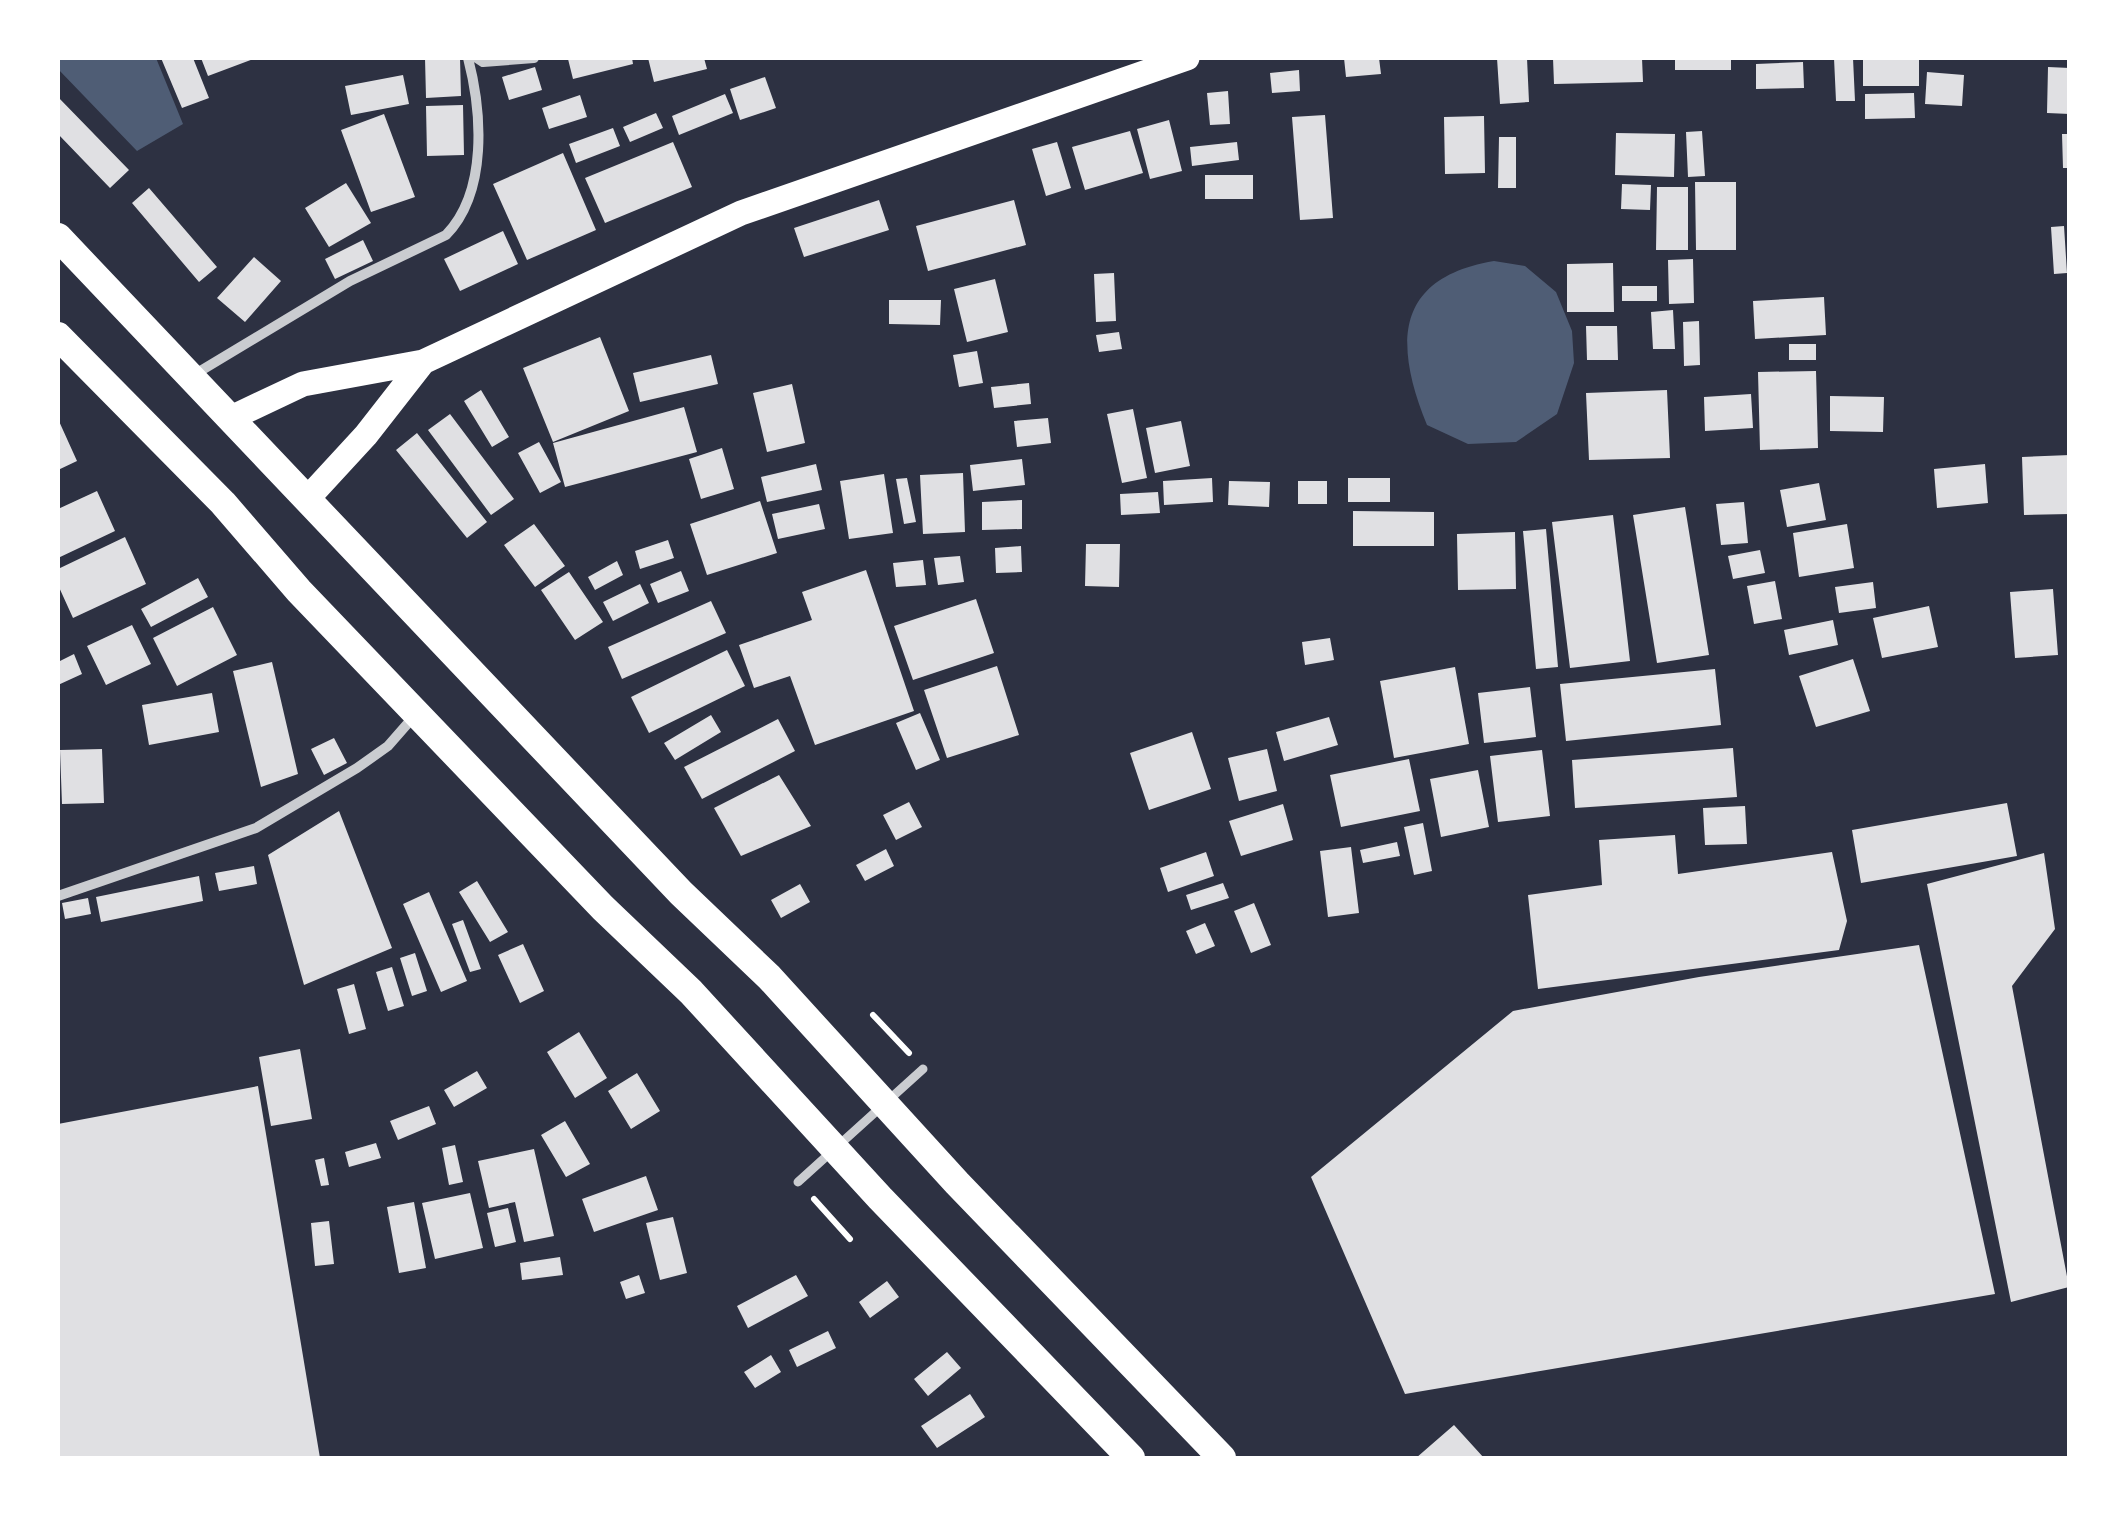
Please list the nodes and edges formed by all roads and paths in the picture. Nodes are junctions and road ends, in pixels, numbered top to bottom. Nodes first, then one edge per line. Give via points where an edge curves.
1 (468, 58) edge
2 (477, 58) edge
3 (534, 58) edge
4 (1187, 58) edge
5 (58, 237) edge
6 (58, 336) edge
7 (423, 362) junction
8 (192, 376) junction
9 (231, 418) junction
10 (308, 498) junction
11 (417, 714) junction
12 (58, 896) edge
13 (873, 1015) dead end
14 (923, 1069) joint
15 (798, 1182) joint
16 (850, 1238) dead end
17 (1130, 1458) edge
18 (1222, 1458) edge

1 - 8 street via 475,176 456,225
2 - 3 street
4 - 7 main road via 741,213
5 - 8 highway
6 - 11 highway
7 - 9 main road via 303,384
7 - 10 main road
8 - 9 highway
9 - 10 highway
10 - 18 highway
11 - 12 street via 357,768 256,828
11 - 17 highway via 692,992
13 - 14 path
14 - 15 street
15 - 16 path

